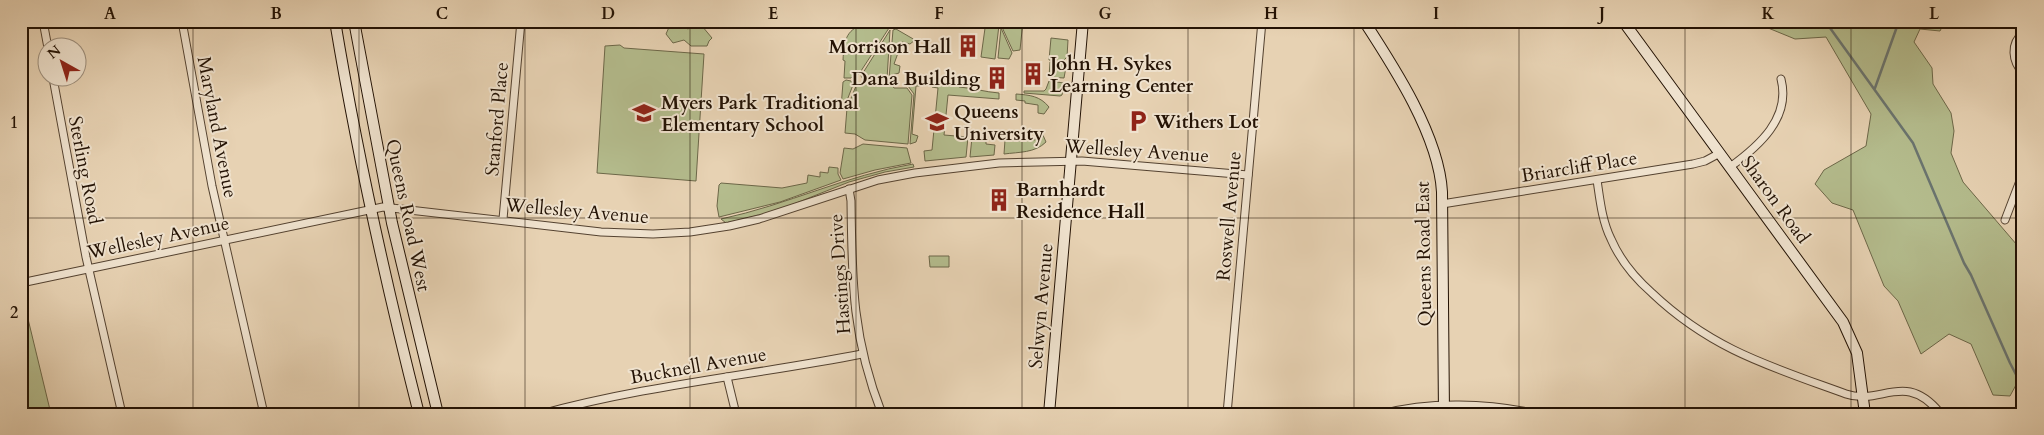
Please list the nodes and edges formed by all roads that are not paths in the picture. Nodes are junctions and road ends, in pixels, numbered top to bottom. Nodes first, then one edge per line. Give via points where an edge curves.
1 (44, 21) edge
2 (182, 21) edge
3 (335, 21) edge
4 (354, 21) edge
5 (521, 21) edge
6 (1083, 21) edge
7 (1262, 21) edge
8 (1364, 21) edge
9 (1623, 21) edge
10 (2023, 34) edge
11 (47, 38) edge
12 (2023, 73) edge
13 (1781, 79) dead end
14 (55, 88) edge
15 (1720, 153) junction
16 (1071, 160) junction
17 (1730, 167) junction
18 (2023, 174) edge
19 (1248, 175) junction
20 (1597, 180) junction
21 (849, 190) junction
22 (1442, 204) junction
23 (389, 206) junction
24 (371, 208) junction
25 (503, 220) junction
26 (2005, 220) dead end
27 (224, 239) junction
28 (89, 268) junction
29 (21, 283) edge
30 (862, 354) junction
31 (727, 377) junction
32 (1863, 396) junction
33 (1444, 410) edge
34 (1940, 413) edge
35 (122, 414) edge
36 (264, 414) edge
37 (419, 414) edge
38 (438, 414) edge
39 (541, 414) edge
40 (736, 414) edge
41 (882, 414) edge
42 (1049, 414) edge
43 (1227, 414) edge
44 (1382, 414) edge
45 (1537, 414) edge
46 (1865, 414) edge

1 - 11 street
2 - 27 street, Maryland Avenue
3 - 24 street, Queens Road West
4 - 23 street, Queens Road West
5 - 25 street, Stanford Place
6 - 16 street, Selwyn Avenue
7 - 19 street, Roswell Avenue
8 - 22 street, Queens Road East via 1425,130 1440,174
9 - 15 street, Sharon Road
10 - 12 street via 2016,40 2014,49 2016,63
13 - 17 street via 1784,100 1773,126 1759,144
14 - 28 street, Sterling Road
15 - 17 street, Sharon Road
15 - 20 street, Briarcliff Place via 1700,163
16 - 19 street, Wellesley Avenue
16 - 21 street, Wellesley Avenue via 999,163 916,173 878,180
16 - 42 street, Selwyn Avenue
17 - 32 street, Sharon Road via 1843,322 1857,353
18 - 26 street
19 - 43 street, Roswell Avenue
20 - 22 street, Briarcliff Place
20 - 32 street via 1604,221 1616,249 1637,278 1674,313 1746,357 1854,397
21 - 25 street, Wellesley Avenue via 751,222 690,232 622,234
21 - 30 street, Hastings Drive via 853,298
22 - 33 street, Queens Road East
23 - 24 street, Wellesley Avenue
23 - 25 street, Wellesley Avenue
23 - 38 street, Queens Road West
24 - 27 street, Wellesley Avenue
24 - 37 street, Queens Road West
27 - 28 street, Wellesley Avenue
27 - 36 street, Maryland Avenue
28 - 29 street, Wellesley Avenue
28 - 35 street, Sterling Road
30 - 31 street, Bucknell Avenue
30 - 41 street, Hastings Drive
31 - 39 street, Bucknell Avenue via 614,396
31 - 40 street
32 - 34 street via 1905,391 1927,400
32 - 46 street, Sharon Road
33 - 44 street via 1408,408
33 - 45 street via 1493,407

